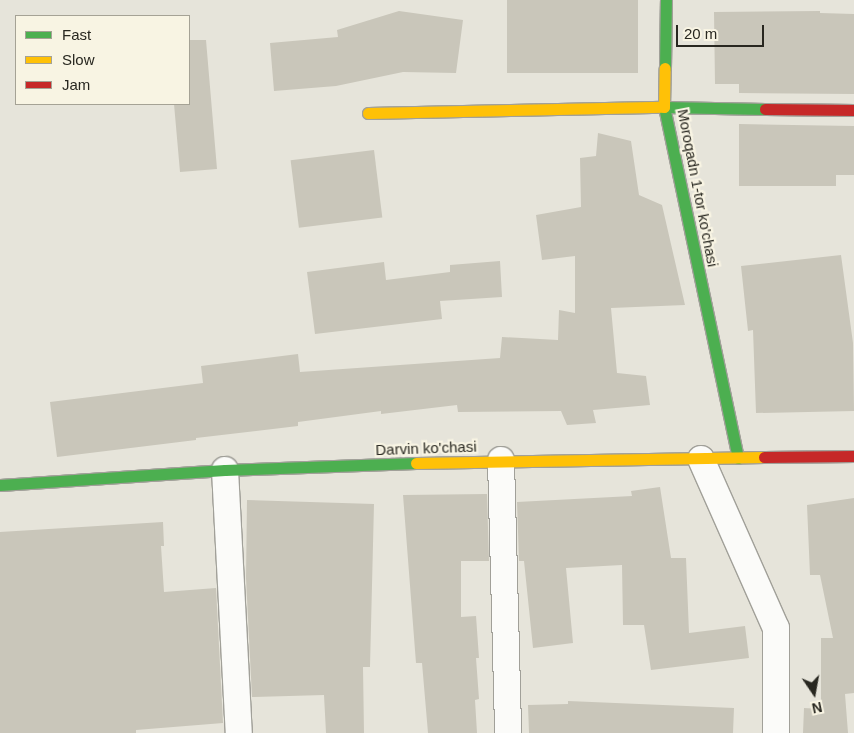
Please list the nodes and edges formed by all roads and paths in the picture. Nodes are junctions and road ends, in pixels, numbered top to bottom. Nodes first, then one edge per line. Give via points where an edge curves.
1 (666, 0) edge
2 (664, 107) junction
3 (854, 110) edge
4 (368, 113) dead end
5 (854, 456) edge
6 (738, 458) junction
7 (701, 459) junction
8 (501, 460) junction
9 (225, 470) junction
10 (0, 485) edge
11 (239, 733) edge
12 (508, 733) edge
13 (776, 733) edge

1 - 2 street
2 - 3 street, Morоqadn 1-tor ko'chasi
2 - 4 street
2 - 6 street, Morоqadn 1-tor ko'chasi
5 - 6 street, Darvin ko'chasi
6 - 7 street, Darvin ko'chasi
7 - 8 street, Darvin ko'chasi
7 - 13 street via 776,628
8 - 9 street, Darvin ko'chasi
8 - 12 street
9 - 10 street, Darvin ko'chasi
9 - 11 street

